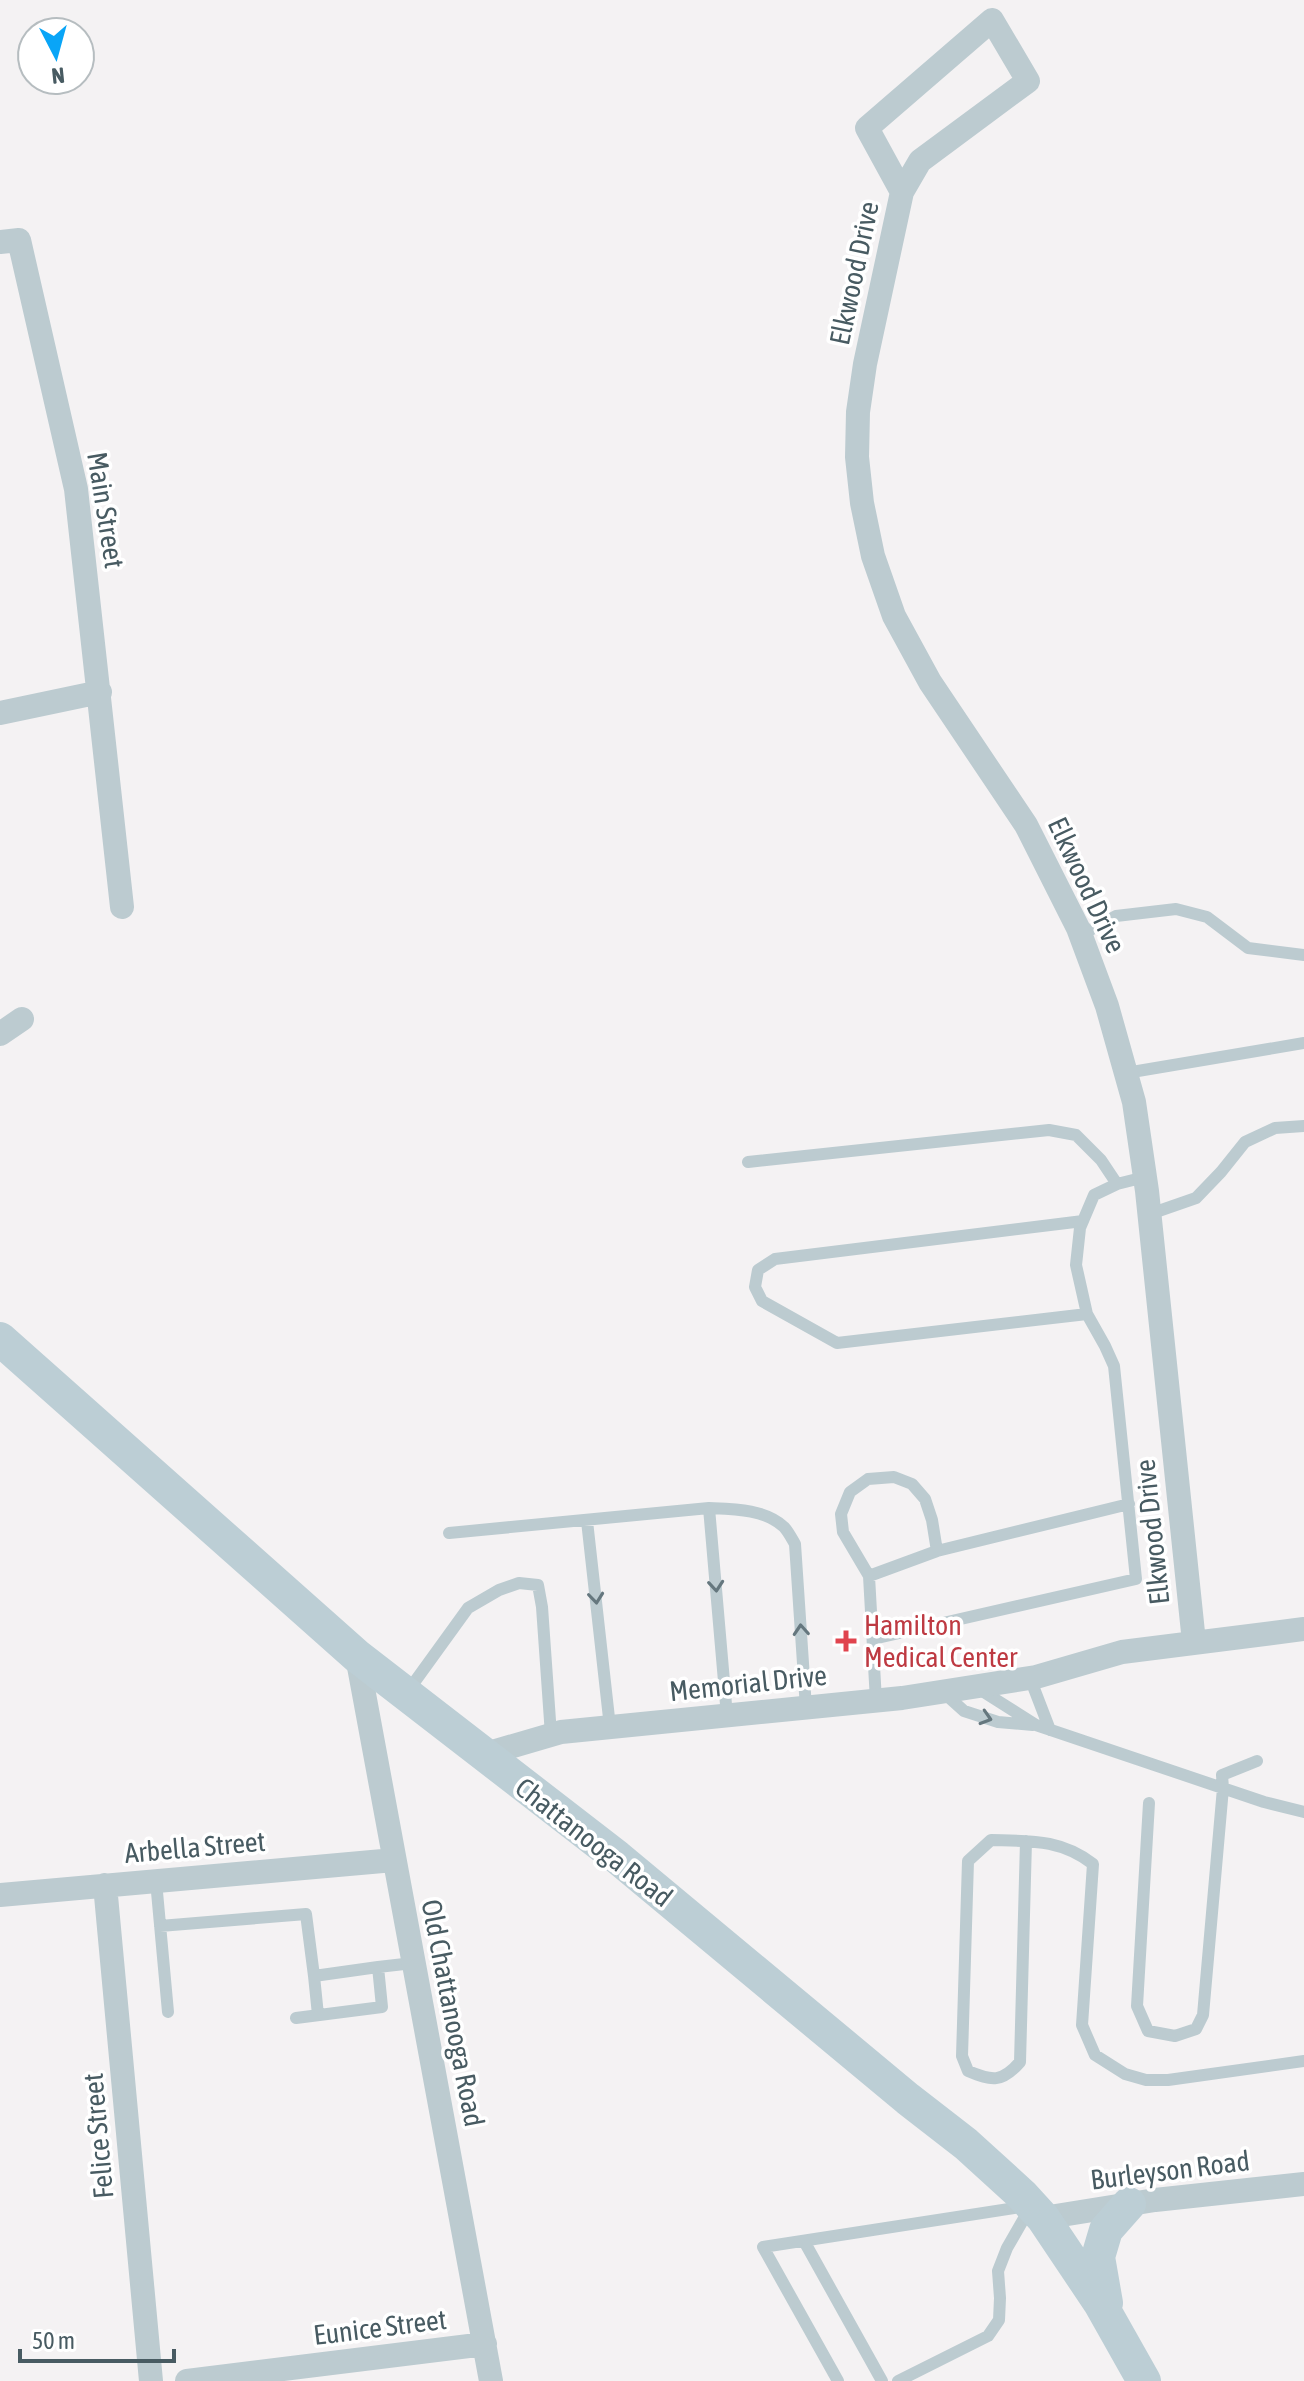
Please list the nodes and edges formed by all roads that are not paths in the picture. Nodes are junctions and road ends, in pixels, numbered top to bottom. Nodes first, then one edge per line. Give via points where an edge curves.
1 (902, 192) junction
2 (10, 241) edge
3 (100, 692) junction
4 (0, 713) edge
5 (122, 907) dead end
6 (1081, 935) junction
7 (1304, 955) edge
8 (22, 1019) dead end
9 (0, 1034) edge
10 (1304, 1043) edge
11 (1126, 1073) junction
12 (1304, 1126) edge
13 (748, 1162) dead end
14 (1145, 1177) junction
15 (1117, 1184) junction
16 (1150, 1214) junction
17 (1083, 1221) junction
18 (1087, 1314) junction
19 (0, 1339) edge
20 (1129, 1504) junction
21 (709, 1508) junction
22 (587, 1521) junction
23 (449, 1533) dead end
24 (937, 1551) junction
25 (869, 1576) junction
26 (1304, 1629) edge
27 (873, 1639) junction
28 (1194, 1642) junction
29 (357, 1656) junction
30 (1030, 1678) junction
31 (977, 1688) junction
32 (943, 1692) junction
33 (406, 1694) junction
34 (876, 1701) junction
35 (806, 1708) junction
36 (727, 1716) junction
37 (1036, 1725) junction
38 (610, 1727) junction
39 (1050, 1730) junction
40 (551, 1735) junction
41 (482, 1755) junction
42 (1257, 1761) dead end
43 (1223, 1788) junction
44 (1149, 1803) dead end
45 (1304, 1812) edge
46 (1026, 1841) junction
47 (394, 1860) junction
48 (156, 1881) junction
49 (105, 1885) junction
50 (0, 1895) edge
51 (160, 1926) junction
52 (413, 1963) junction
53 (378, 1967) junction
54 (314, 1976) junction
55 (168, 2012) dead end
56 (318, 2015) junction
57 (296, 2018) dead end
58 (1304, 2061) edge
59 (1304, 2184) edge
60 (1129, 2204) junction
61 (1038, 2212) junction
62 (804, 2241) junction
63 (1108, 2315) junction
64 (485, 2344) junction
65 (277, 2375) edge
66 (151, 2381) edge
67 (187, 2381) edge
68 (491, 2381) edge
69 (838, 2381) edge
70 (882, 2381) edge
71 (898, 2381) edge
72 (1144, 2381) edge

1 - 1 street, Elkwood Drive via 867,128 992,20 1028,81 920,161
1 - 6 street, Elkwood Drive via 858,412 857,457 873,556 894,616 930,682 1026,825
2 - 3 street, Main Street via 76,489
3 - 4 street
3 - 5 street, Main Street
6 - 7 lane via 1116,916 1176,909 1207,917 1248,948
6 - 11 street, Elkwood Drive
8 - 9 street
10 - 11 lane
11 - 14 street, Elkwood Drive
12 - 16 lane via 1275,1128 1245,1142 1196,1198
13 - 15 lane via 1049,1130 1076,1135
14 - 15 lane
14 - 16 street, Elkwood Drive
15 - 17 lane via 1094,1195
16 - 28 street, Elkwood Drive
17 - 18 lane via 1076,1265
17 - 18 lane via 775,1259 758,1270 755,1287 762,1301 837,1343
18 - 20 lane via 1114,1366
19 - 29 main road, Chattanooga Road
20 - 24 lane
20 - 27 lane via 1136,1579
21 - 22 lane
35 -> 21 lane via 795,1544 784,1527 761,1514
21 -> 36 lane
22 - 23 lane
22 -> 38 lane
24 - 25 lane
24 - 25 lane via 925,1499 912,1484 894,1477 868,1479 850,1492 841,1514 843,1532
25 - 27 lane
26 - 28 street, Memorial Drive
27 - 34 lane
28 - 30 street, Memorial Drive via 1122,1652
29 - 33 main road, Chattanooga Road
29 - 47 street, Old Chattanooga Road
30 - 31 street, Memorial Drive
30 - 39 lane
31 - 32 street, Memorial Drive
31 - 37 lane
32 - 34 street, Memorial Drive
32 -> 37 lane via 964,1711 998,1722
33 - 40 lane via 468,1608 519,1583 538,1585
33 - 41 main road, Chattanooga Road
34 - 35 street, Memorial Drive
35 - 36 street, Memorial Drive
36 - 38 street, Memorial Drive
37 - 39 lane
38 - 40 street, Memorial Drive
39 - 43 lane
40 - 41 street, Memorial Drive
41 - 61 main road, Chattanooga Road via 617,1857 966,2144
42 - 43 lane via 1222,1775
43 - 44 lane via 1203,2015 1196,2029 1175,2036 1148,2031 1137,2006
43 - 45 lane
46 - 46 lane via 991,1840 968,1861 962,2056 968,2071 988,2079 1008,2075 1020,2062
46 - 58 lane via 1077,1852 1093,1864 1082,2025 1095,2055 1146,2080
47 - 48 street, Arbella Street
47 - 52 street, Old Chattanooga Road
48 - 49 street, Arbella Street
48 - 51 lane
49 - 50 street, Arbella Street
49 - 66 street, Felice Street
51 - 54 lane via 306,1914
51 - 55 lane
52 - 53 lane
52 - 64 street, Old Chattanooga Road
53 - 54 lane
53 - 56 lane via 382,2007
54 - 56 lane
56 - 57 lane
59 - 60 street, Burleyson Road
60 - 61 street, Burleyson Road
60 - 63 main road via 1106,2230 1098,2257
61 - 62 lane
61 - 63 main road, Chattanooga Road
61 - 71 lane via 1007,2248 998,2271 999,2320 988,2336
62 - 69 lane via 763,2247
62 - 70 lane
63 - 72 main road, Chattanooga Road
64 - 65 street, Eunice Street
64 - 68 street, Old Chattanooga Road
65 - 67 street, Eunice Street

